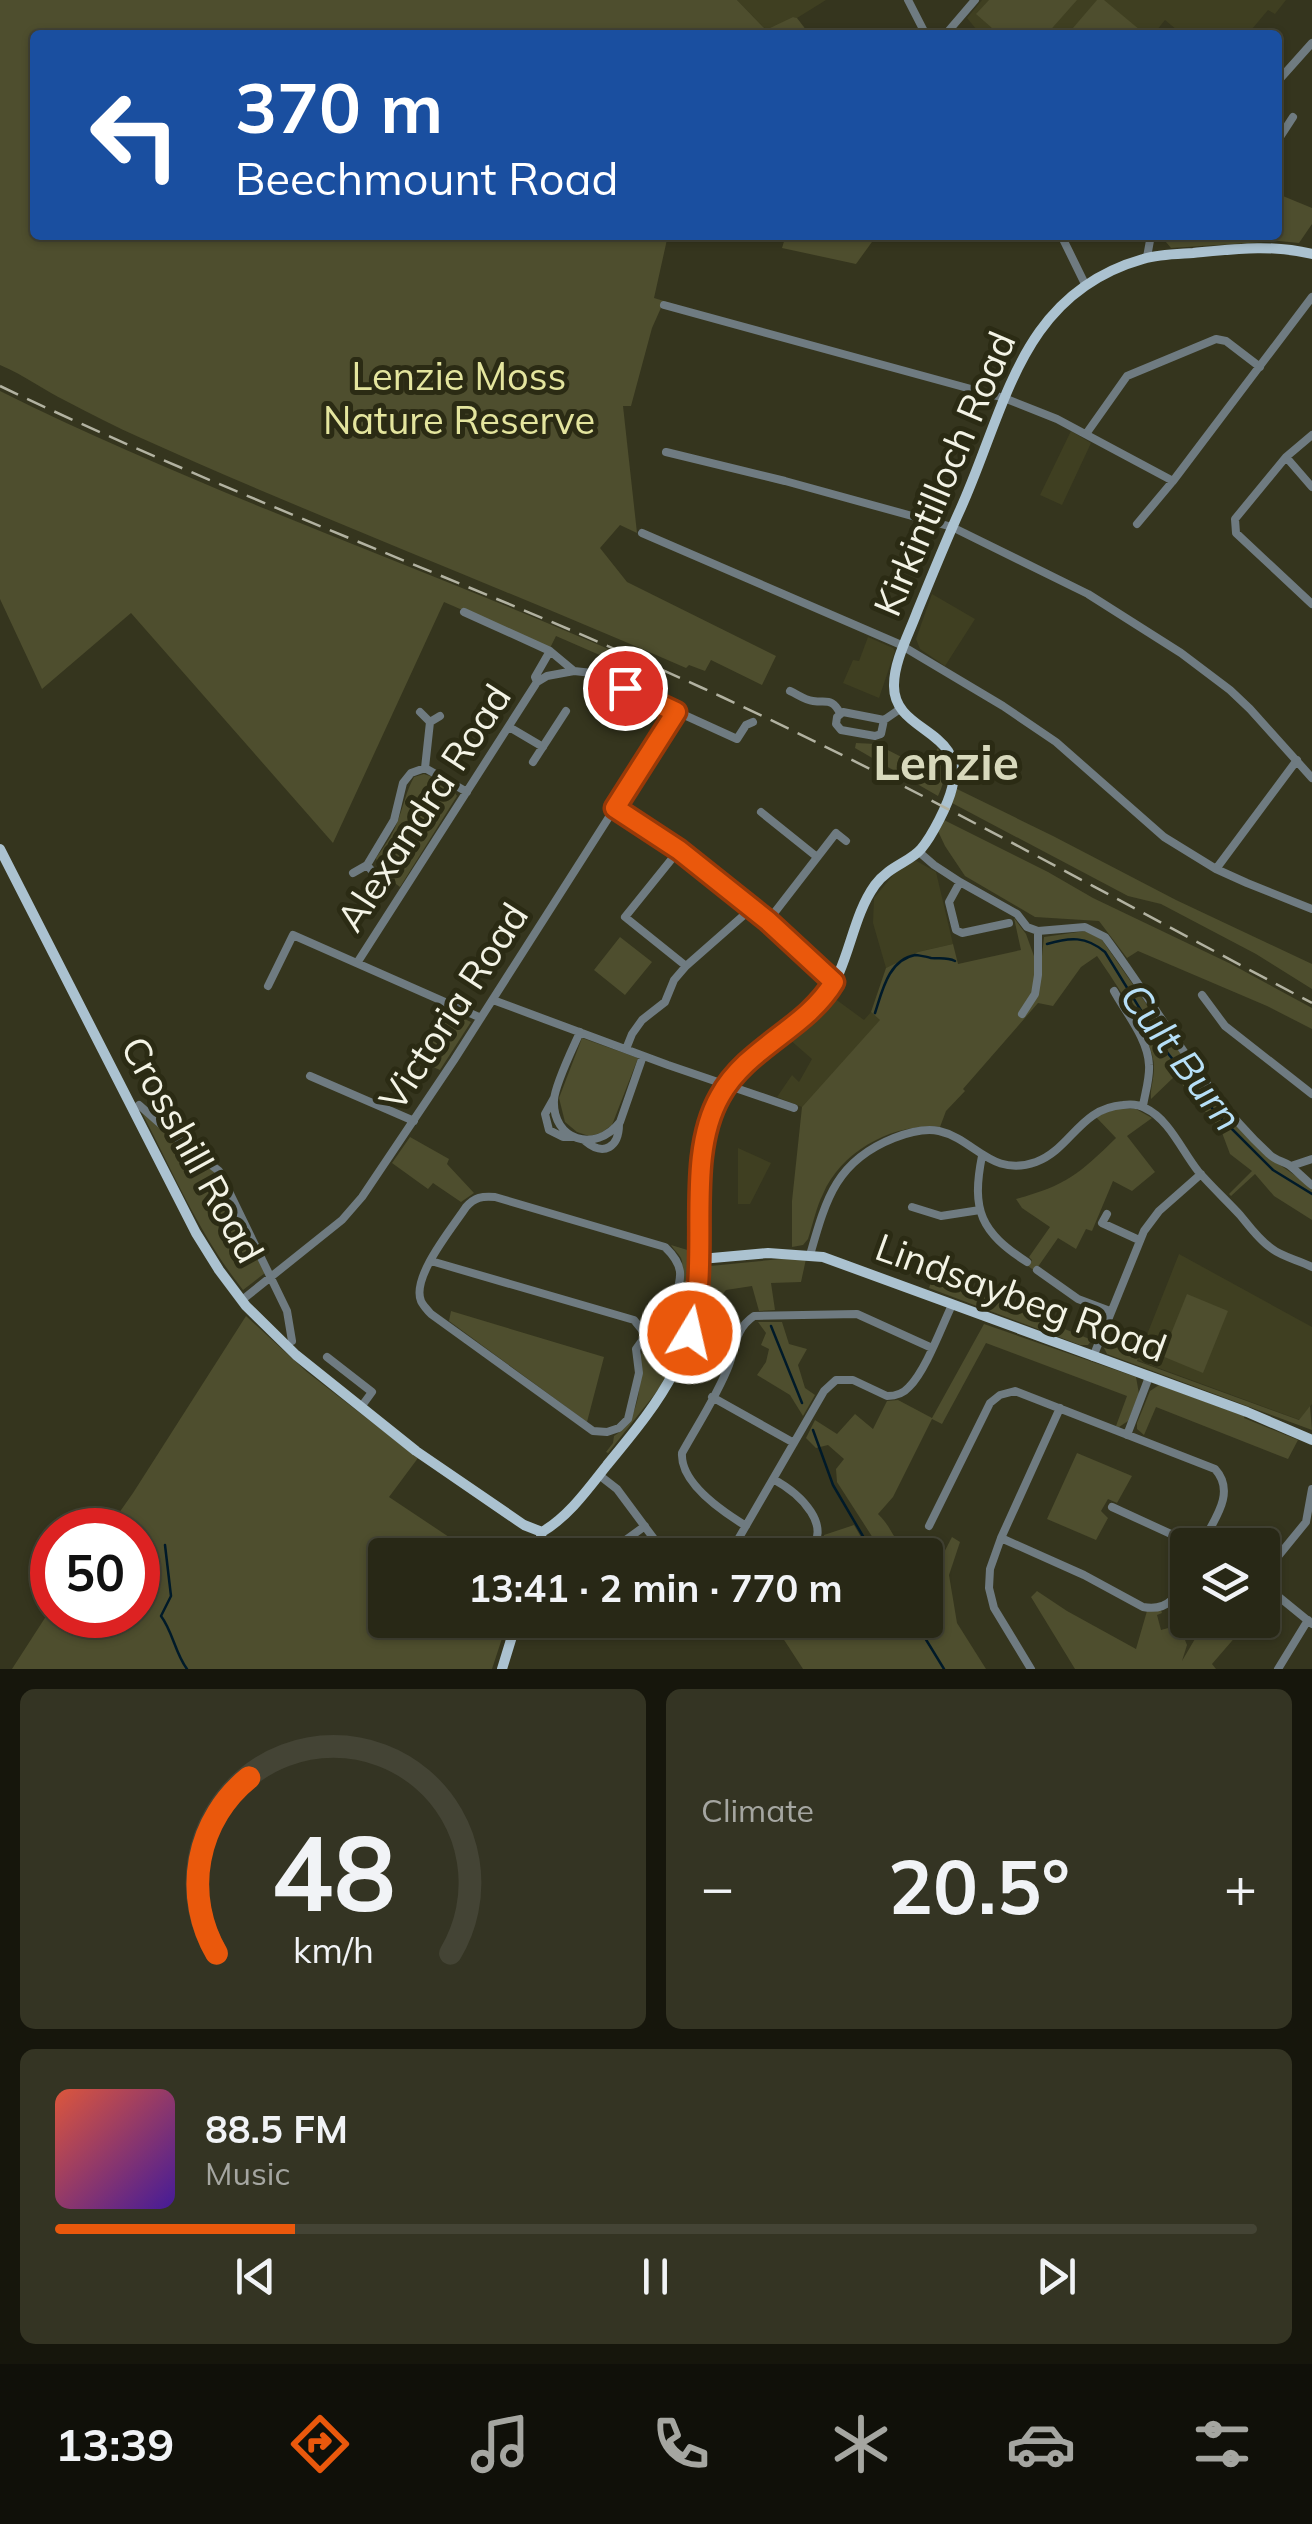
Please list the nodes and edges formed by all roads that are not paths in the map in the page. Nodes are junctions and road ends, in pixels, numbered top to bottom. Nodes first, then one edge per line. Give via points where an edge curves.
1 (908, 0) edge
2 (975, 0) edge
3 (923, 30) edge
4 (949, 30) edge
5 (1312, 43) edge
6 (1282, 77) edge
7 (1293, 117) dead end
8 (1282, 127) edge
9 (1063, 240) edge
10 (1150, 240) edge
11 (1311, 252) edge
12 (1147, 257) junction
13 (1085, 284) junction
14 (1312, 297) edge
15 (664, 305) dead end
16 (1260, 367) junction
17 (1004, 398) junction
18 (1086, 434) junction
19 (1312, 435) edge
20 (666, 452) dead end
21 (1286, 457) junction
22 (1173, 481) junction
23 (1312, 487) edge
24 (1138, 524) dead end
25 (952, 527) junction
26 (642, 533) dead end
27 (1312, 604) edge
28 (464, 612) dead end
29 (904, 647) junction
30 (550, 651) junction
31 (574, 672) junction
32 (537, 682) junction
33 (790, 690) dead end
34 (900, 709) junction
35 (566, 711) dead end
36 (420, 712) dead end
37 (676, 712) junction
38 (840, 713) junction
39 (440, 716) dead end
40 (884, 720) junction
41 (430, 722) junction
42 (753, 722) dead end
43 (510, 726) junction
44 (542, 746) junction
45 (1296, 760) junction
46 (533, 762) dead end
47 (425, 768) junction
48 (1312, 778) edge
49 (467, 792) junction
50 (615, 808) junction
51 (761, 812) dead end
52 (846, 841) dead end
53 (0, 850) edge
54 (679, 850) junction
55 (919, 852) junction
56 (817, 857) junction
57 (367, 864) junction
58 (1216, 868) junction
59 (353, 873) dead end
60 (377, 877) dead end
61 (960, 882) junction
62 (752, 908) junction
63 (1312, 909) edge
64 (992, 914) dead end
65 (768, 921) junction
66 (1009, 923) dead end
67 (995, 926) junction
68 (1038, 931) junction
69 (357, 964) junction
70 (686, 966) junction
71 (834, 982) junction
72 (268, 986) dead end
73 (1114, 990) dead end
74 (1202, 995) dead end
75 (493, 1000) junction
76 (1119, 1001) junction
77 (1108, 1008) dead end
78 (1022, 1014) dead end
79 (480, 1018) junction
80 (580, 1032) junction
81 (626, 1049) junction
82 (643, 1056) junction
83 (310, 1076) dead end
84 (726, 1085) junction
85 (1312, 1094) edge
86 (140, 1104) dead end
87 (1143, 1106) junction
88 (794, 1108) dead end
89 (414, 1121) junction
90 (982, 1156) junction
91 (1312, 1160) edge
92 (1291, 1166) junction
93 (1201, 1174) junction
94 (1312, 1185) edge
95 (912, 1207) dead end
96 (980, 1210) junction
97 (1107, 1214) dead end
98 (1138, 1240) junction
99 (810, 1255) junction
100 (701, 1259) junction
101 (431, 1261) junction
102 (1026, 1262) dead end
103 (1053, 1267) dead end
104 (1312, 1268) edge
105 (1037, 1270) dead end
106 (272, 1276) junction
107 (1046, 1276) junction
108 (242, 1300) junction
109 (952, 1305) junction
110 (1110, 1311) junction
111 (644, 1332) junction
112 (292, 1341) dead end
113 (932, 1348) junction
114 (683, 1355) junction
115 (327, 1357) dead end
116 (1093, 1357) junction
117 (1149, 1377) junction
118 (712, 1397) junction
119 (361, 1408) junction
120 (1060, 1408) junction
121 (1127, 1435) junction
122 (1312, 1440) edge
123 (794, 1443) junction
124 (600, 1475) junction
125 (773, 1479) junction
126 (1312, 1492) edge
127 (1112, 1507) dead end
128 (1309, 1523) edge
129 (646, 1526) junction
130 (746, 1526) junction
131 (929, 1526) dead end
132 (1208, 1528) edge
133 (542, 1532) junction
134 (1170, 1533) edge
135 (541, 1538) edge
136 (629, 1538) edge
137 (654, 1538) edge
138 (739, 1538) edge
139 (818, 1538) edge
140 (1000, 1538) junction
141 (1280, 1558) edge
142 (1280, 1596) edge
143 (1170, 1602) edge
144 (1310, 1622) edge
145 (511, 1638) edge
146 (502, 1669) edge
147 (1031, 1669) edge
148 (1278, 1669) edge

1 - 3 street
2 - 4 street
5 - 6 street
7 - 8 street
9 - 13 street
10 - 12 street
11 - 12 main road, Kirkintilloch Road via 1279,246
12 - 13 main road, Kirkintilloch Road
13 - 17 main road, Kirkintilloch Road via 1043,326
14 - 16 street
15 - 17 street
16 - 18 street via 1216,339 1128,376
16 - 22 street
17 - 18 street
17 - 25 main road, Kirkintilloch Road
18 - 22 street
19 - 21 street
20 - 25 street
21 - 23 street
21 - 27 street via 1235,519 1234,529
22 - 24 street
25 - 29 main road, Kirkintilloch Road
25 - 45 street via 1088,594 1181,653 1230,690
26 - 29 street
28 - 30 street
29 - 34 main road, Kirkintilloch Road via 894,682
29 - 58 street via 1056,742 1164,836
30 - 31 street
30 - 32 street, Alexandra Road
31 - 32 street, Alexandra Road
31 - 37 street
32 - 43 street, Alexandra Road
33 - 38 street via 828,700
34 - 40 street
34 - 55 main road via 943,744 954,767 950,794
35 - 44 street
36 - 41 street
37 - 42 street via 737,739
37 - 50 street, Victoria Road
38 - 40 street
38 - 40 street via 837,728 868,736 880,734
39 - 41 street
41 - 47 street
43 - 44 street
43 - 49 street, Alexandra Road
44 - 46 street
45 - 48 street
45 - 58 street
47 - 49 street
47 - 57 street via 403,783 394,820
49 - 69 street, Alexandra Road
50 - 54 street
50 - 75 street, Victoria Road
51 - 56 street
52 - 56 street via 836,833
53 - 108 main road, Crosshill Road via 196,1233
54 - 62 street
54 - 70 street via 625,916
55 - 61 street
55 - 71 main road via 873,887
56 - 65 street
57 - 59 street
57 - 60 street
58 - 63 street
61 - 67 street via 949,902 956,930
61 - 68 street
62 - 65 street
62 - 70 street
64 - 67 street
65 - 71 street
66 - 67 street
68 - 78 street via 1035,994
68 - 92 street via 1085,926 1105,937 1202,1078 1267,1152
69 - 72 street via 293,934
69 - 79 street
70 - 81 street
71 - 84 main road via 808,1015
73 - 76 street
74 - 85 street via 1225,1026
75 - 79 street, Victoria Road
75 - 80 street
76 - 77 street
76 - 87 street via 1149,1058
79 - 89 street, Victoria Road
80 - 81 street
80 - 82 street via 554,1098 562,1126 573,1137 603,1137 620,1122
81 - 82 street
82 - 84 street
83 - 89 street
84 - 88 street
84 - 100 main road via 702,1152
86 - 106 street, Crosshill Road via 219,1171
87 - 90 street via 1093,1114 1035,1162 1013,1165
87 - 93 street
89 - 106 street, Victoria Road via 342,1220
90 - 96 street
90 - 99 street via 932,1130 870,1150 835,1183
91 - 92 street
92 - 94 street
93 - 98 street
93 - 104 street via 1271,1248
95 - 96 street via 941,1216
96 - 102 street via 993,1237
97 - 98 street via 1102,1223
98 - 110 street
99 - 100 main road, Lindsaybeg Road
99 - 109 main road, Lindsaybeg Road
100 - 114 main road
101 - 111 street via 634,1320
101 - 111 street via 466,1207 484,1196 665,1246 678,1258 681,1275 672,1310
101 - 111 street via 419,1286 431,1314 593,1431 619,1428 628,1419
103 - 107 street
105 - 107 street
106 - 108 street, Victoria Road
106 - 112 street, Crosshill Road
107 - 110 street
108 - 119 main road, Crosshill Road
109 - 113 street
109 - 116 main road, Lindsaybeg Road
110 - 116 street
111 - 114 street via 654,1346
113 - 118 street via 857,1314 754,1316 736,1337
113 - 123 street via 912,1385 893,1396 836,1380
114 - 124 main road via 664,1392
115 - 119 street via 372,1392
116 - 117 main road, Lindsaybeg Road
117 - 121 street
117 - 122 main road, Lindsaybeg Road
118 - 123 street
118 - 130 street via 681,1460 716,1508
119 - 133 main road, Crosshill Road via 416,1452
120 - 121 street
120 - 131 street via 1015,1391 995,1398
120 - 140 street
121 - 132 street via 1221,1476 1225,1497
123 - 125 street
124 - 129 street
124 - 133 main road
125 - 130 street
125 - 139 street via 808,1508
126 - 128 street
127 - 134 street
128 - 141 street
129 - 136 street
129 - 137 street
130 - 138 street
133 - 135 main road
140 - 143 street via 1143,1607
140 - 147 street via 990,1568 991,1598
142 - 144 street
144 - 148 street
145 - 146 main road

